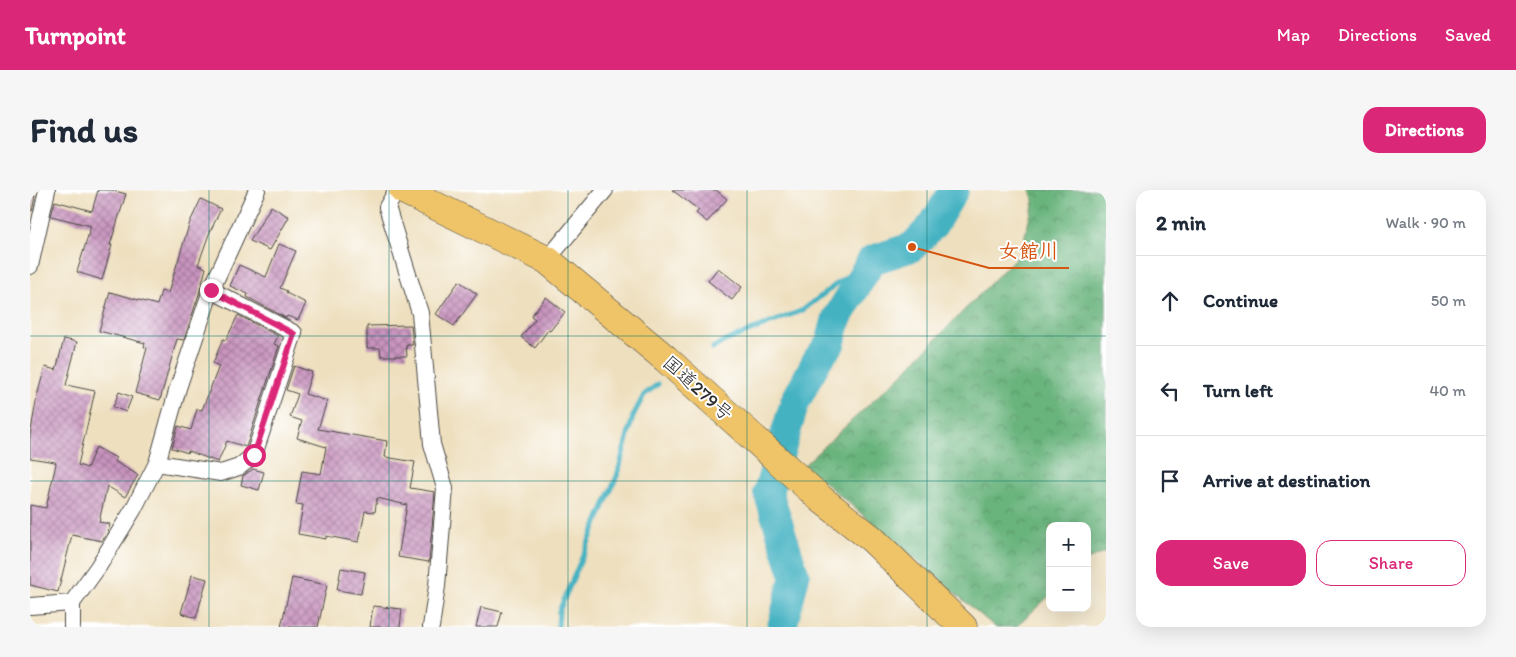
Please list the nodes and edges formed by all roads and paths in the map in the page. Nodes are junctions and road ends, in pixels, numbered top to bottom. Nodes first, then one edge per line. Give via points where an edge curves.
1 (47, 190) edge
2 (257, 190) edge
3 (397, 190) edge
4 (403, 190) edge
5 (605, 190) edge
6 (547, 260) junction
7 (30, 266) edge
8 (211, 290) junction
9 (157, 464) junction
10 (72, 603) junction
11 (30, 606) edge
12 (72, 627) edge
13 (431, 627) edge
14 (963, 627) edge

1 - 7 street
2 - 8 street
3 - 13 street via 386,207 420,313 432,444 445,488
4 - 6 highway, 国道279号
5 - 6 street
6 - 14 highway, 国道279号 via 659,353 821,499 872,539
8 - 9 street
8 - 9 street via 294,334 254,455 239,467 221,474
9 - 10 street via 133,510
10 - 11 street
10 - 12 street

